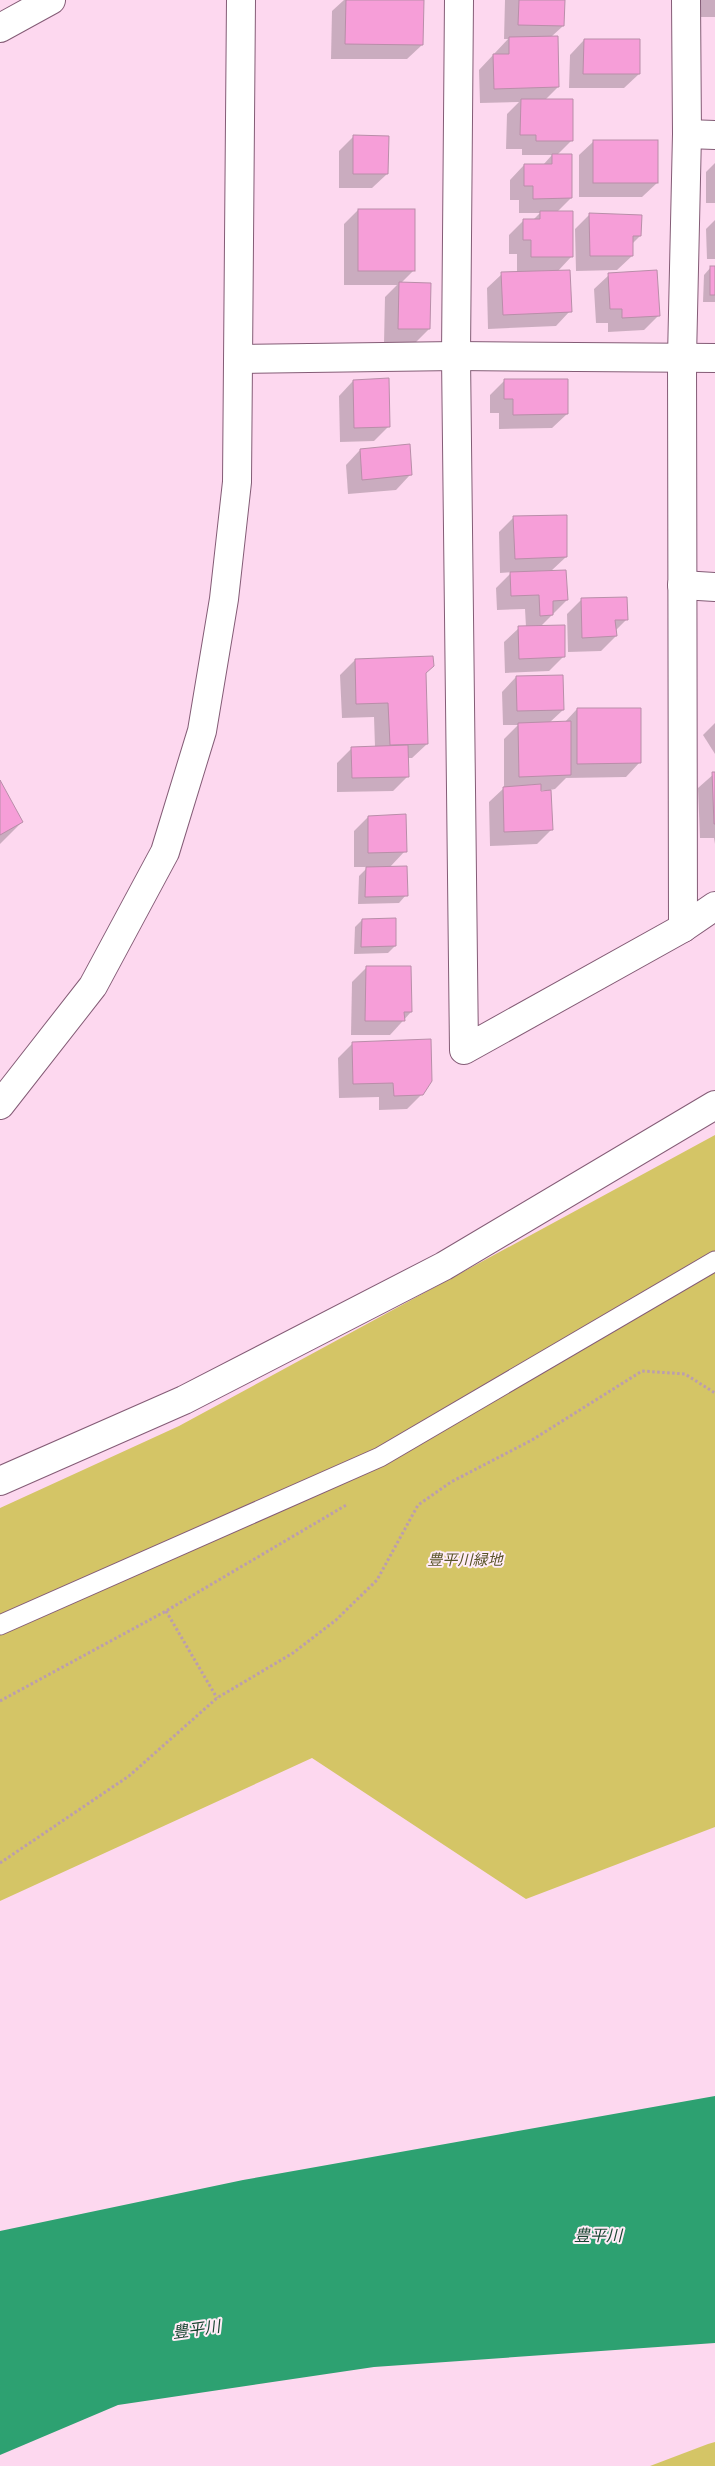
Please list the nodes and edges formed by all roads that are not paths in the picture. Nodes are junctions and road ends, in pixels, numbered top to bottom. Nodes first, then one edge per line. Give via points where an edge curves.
1 (51, 0) edge
2 (241, 0) edge
3 (458, 0) edge
4 (686, 0) edge
5 (0, 28) edge
6 (687, 134) junction
7 (715, 135) edge
8 (456, 356) junction
9 (682, 358) junction
10 (715, 358) edge
11 (239, 359) junction
12 (682, 585) junction
13 (715, 587) edge
14 (715, 906) edge
15 (683, 928) junction
16 (0, 1105) edge
17 (715, 1105) edge
18 (715, 1261) edge
19 (0, 1481) edge
20 (0, 1625) edge

1 - 5 street
2 - 11 street
3 - 8 street
4 - 6 street
6 - 7 street
6 - 9 street
8 - 9 street
8 - 11 street
8 - 15 street via 464,1050
9 - 10 street
9 - 12 street
11 - 16 street via 237,482 224,599 202,731 165,852 92,986
12 - 13 street
12 - 15 street
14 - 15 street
17 - 19 street via 444,1266 184,1400
18 - 20 lane via 380,1457

